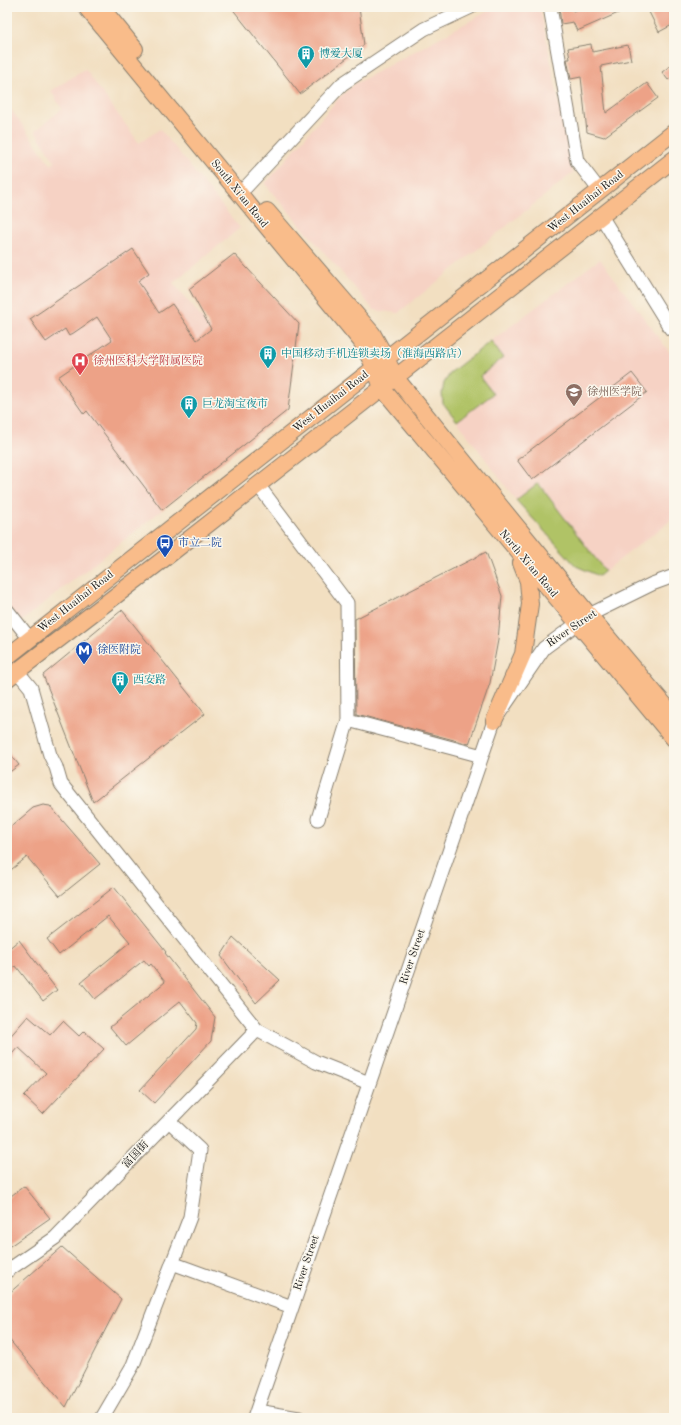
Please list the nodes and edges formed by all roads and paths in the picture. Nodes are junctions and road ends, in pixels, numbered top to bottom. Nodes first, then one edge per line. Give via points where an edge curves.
1 (86, 7) edge
2 (101, 7) edge
3 (471, 7) edge
4 (550, 7) edge
5 (674, 132) edge
6 (674, 159) edge
7 (246, 187) junction
8 (600, 191) junction
9 (601, 216) junction
10 (674, 329) edge
11 (380, 363) junction
12 (395, 377) junction
13 (382, 388) junction
14 (258, 485) junction
15 (514, 547) junction
16 (674, 576) edge
17 (7, 610) edge
18 (583, 619) junction
19 (30, 638) junction
20 (7, 657) edge
21 (12, 675) edge
22 (674, 716) edge
23 (348, 720) junction
24 (494, 721) junction
25 (674, 739) edge
26 (482, 756) junction
27 (318, 819) dead end
28 (257, 1030) junction
29 (369, 1084) junction
30 (169, 1120) junction
31 (172, 1263) junction
32 (7, 1271) edge
33 (292, 1307) junction
34 (255, 1415) edge
35 (102, 1418) edge
36 (299, 1418) edge

1 - 11 main road, South Xi'an Road
2 - 7 main road, South Xi'an Road
3 - 7 street via 424,29 342,84
4 - 8 street via 577,161
5 - 8 main road, West Huaihai Road
6 - 9 main road, West Huaihai Road
7 - 11 main road, South Xi'an Road via 372,333
8 - 11 main road, West Huaihai Road
9 - 10 street via 671,329
9 - 12 main road, West Huaihai Road
11 - 12 main road, South Xi'an Road
11 - 13 main road, South Xi'an Road
11 - 19 main road, West Huaihai Road
12 - 13 main road, West Huaihai Road
12 - 18 main road, North Xi'an Road
13 - 14 main road, West Huaihai Road
13 - 15 main road, North Xi'an Road
14 - 21 main road, West Huaihai Road
14 - 23 street via 347,603
15 - 18 main road, North Xi'an Road
15 - 24 main road via 528,580 530,604 523,654
16 - 18 street, River Street via 652,584
17 - 19 street
18 - 22 main road, North Xi'an Road
18 - 24 street, River Street via 544,648
18 - 25 main road, North Xi'an Road
19 - 20 main road, West Huaihai Road
21 - 28 street via 31,688 61,784
23 - 26 street
23 - 27 street
24 - 26 street, River Street
26 - 29 street, River Street
28 - 29 street via 316,1062
28 - 30 street, 富国街
29 - 33 street, River Street
30 - 31 street via 200,1150 190,1217
30 - 32 street, 富国街 via 56,1238
31 - 33 street
31 - 35 street via 133,1365
33 - 34 street, River Street
34 - 36 street

